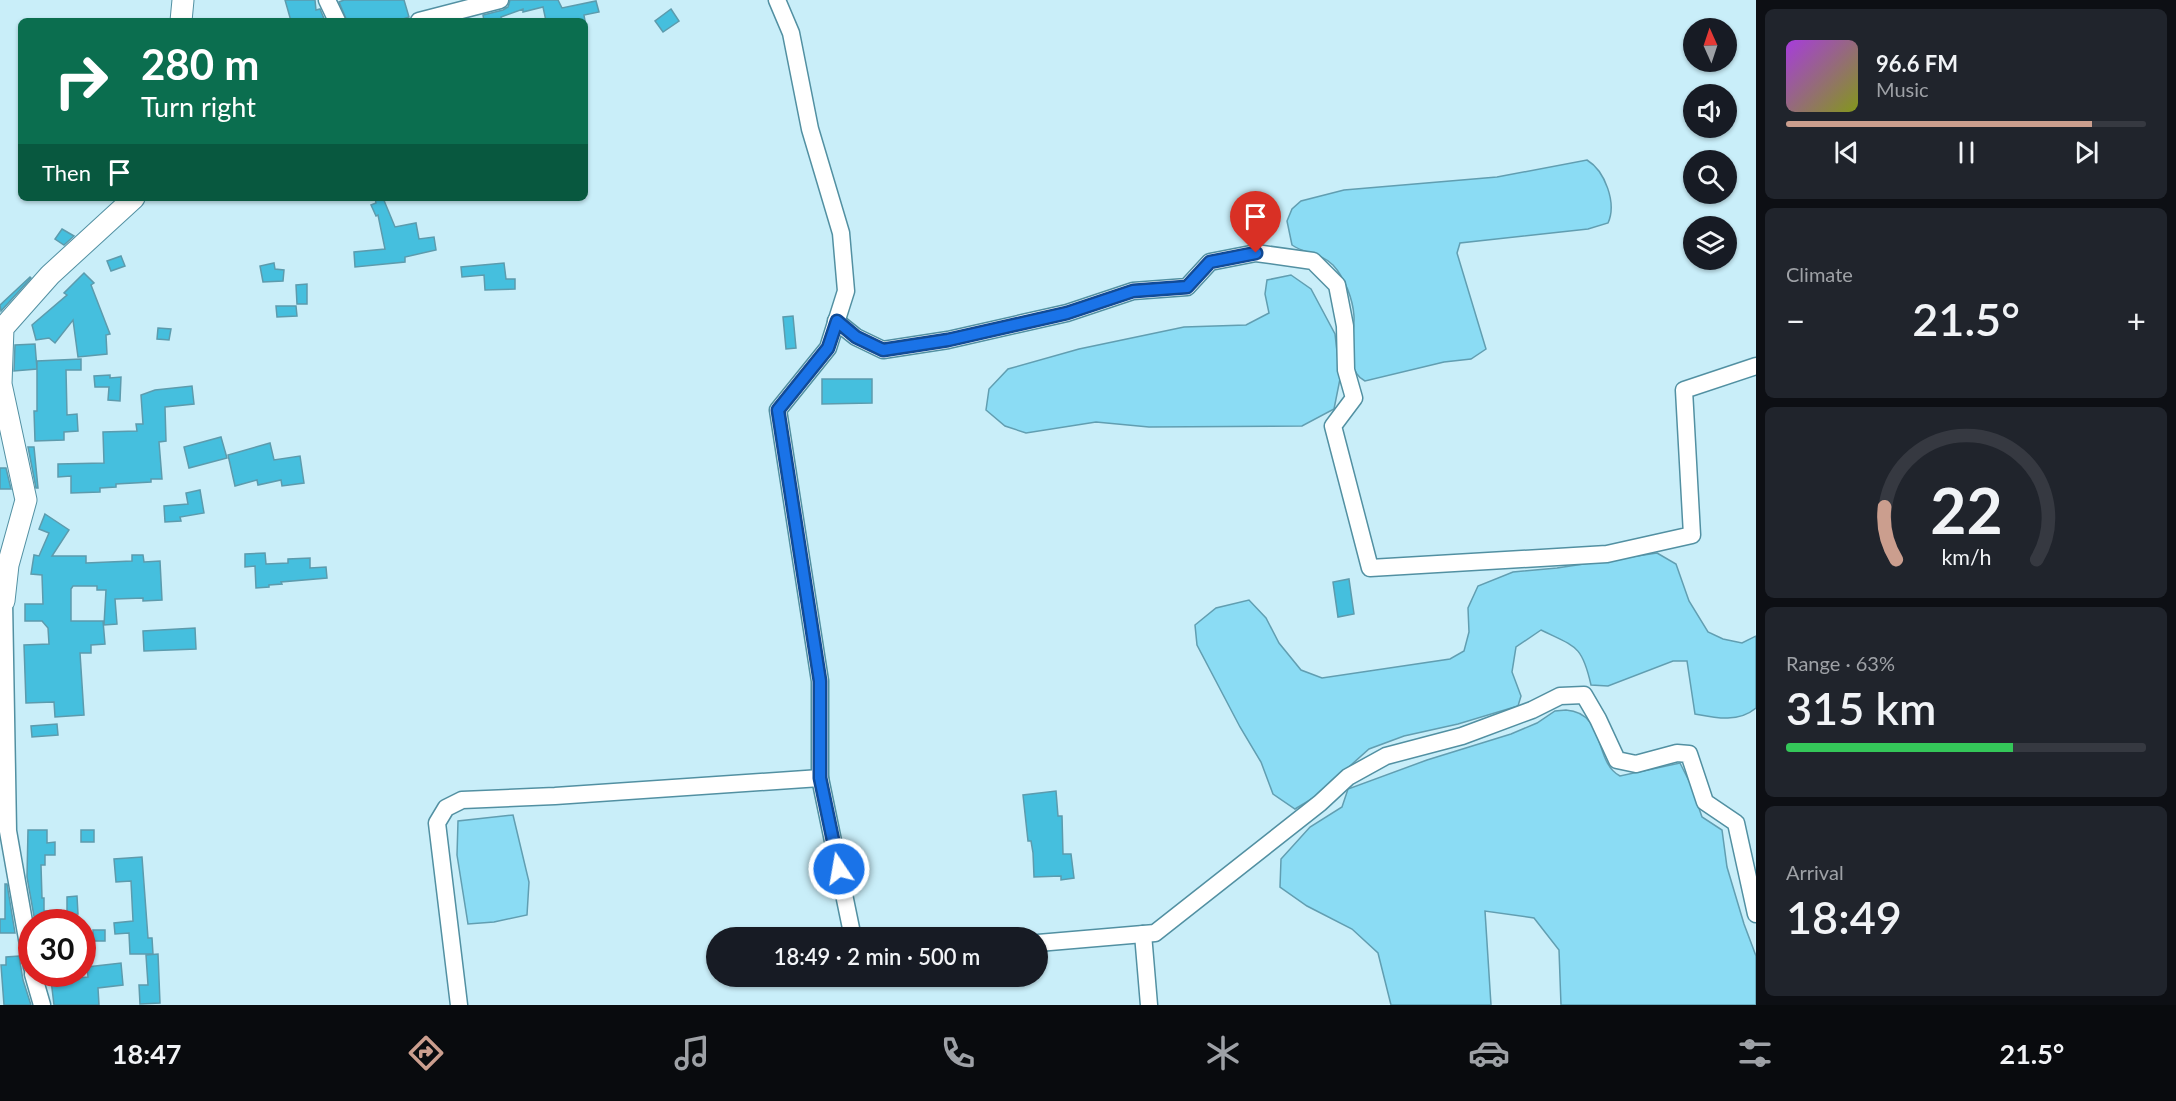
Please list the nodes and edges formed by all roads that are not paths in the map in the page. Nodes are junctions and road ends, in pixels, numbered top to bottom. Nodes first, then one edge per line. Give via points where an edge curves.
1 (183, 0) edge
2 (327, 0) edge
3 (501, 0) edge
4 (777, 0) edge
5 (181, 18) edge
6 (336, 18) edge
7 (431, 18) edge
8 (131, 201) edge
9 (837, 321) junction
10 (1756, 366) edge
11 (2, 601) edge
12 (820, 778) junction
13 (22, 909) edge
14 (1756, 914) edge
15 (851, 927) edge
16 (1143, 934) junction
17 (1048, 942) edge
18 (37, 987) edge
19 (42, 1005) edge
20 (459, 1005) edge
21 (1149, 1005) edge

1 - 5 main road
2 - 6 street
3 - 7 street
4 - 9 street via 791,33 810,129 840,233 846,291
8 - 11 main road via 50,275 3,328 1,384 26,500
9 - 10 street via 856,337 883,350 948,340 1067,313 1133,291 1187,287 1210,262 1256,253 1313,261 1337,285 1345,326 1346,370 1354,398 1333,426 1370,568 1607,554 1692,535 1683,390
9 - 12 street via 828,348 778,410 820,681
11 - 13 street via 8,831
12 - 15 street
12 - 20 street via 462,800 446,808 437,823
14 - 16 street via 1736,824 1705,802 1689,754 1677,753 1636,764 1617,760 1584,695 1560,696 1462,736 1386,756 1348,777 1155,933
16 - 17 street
16 - 21 street
18 - 19 street

